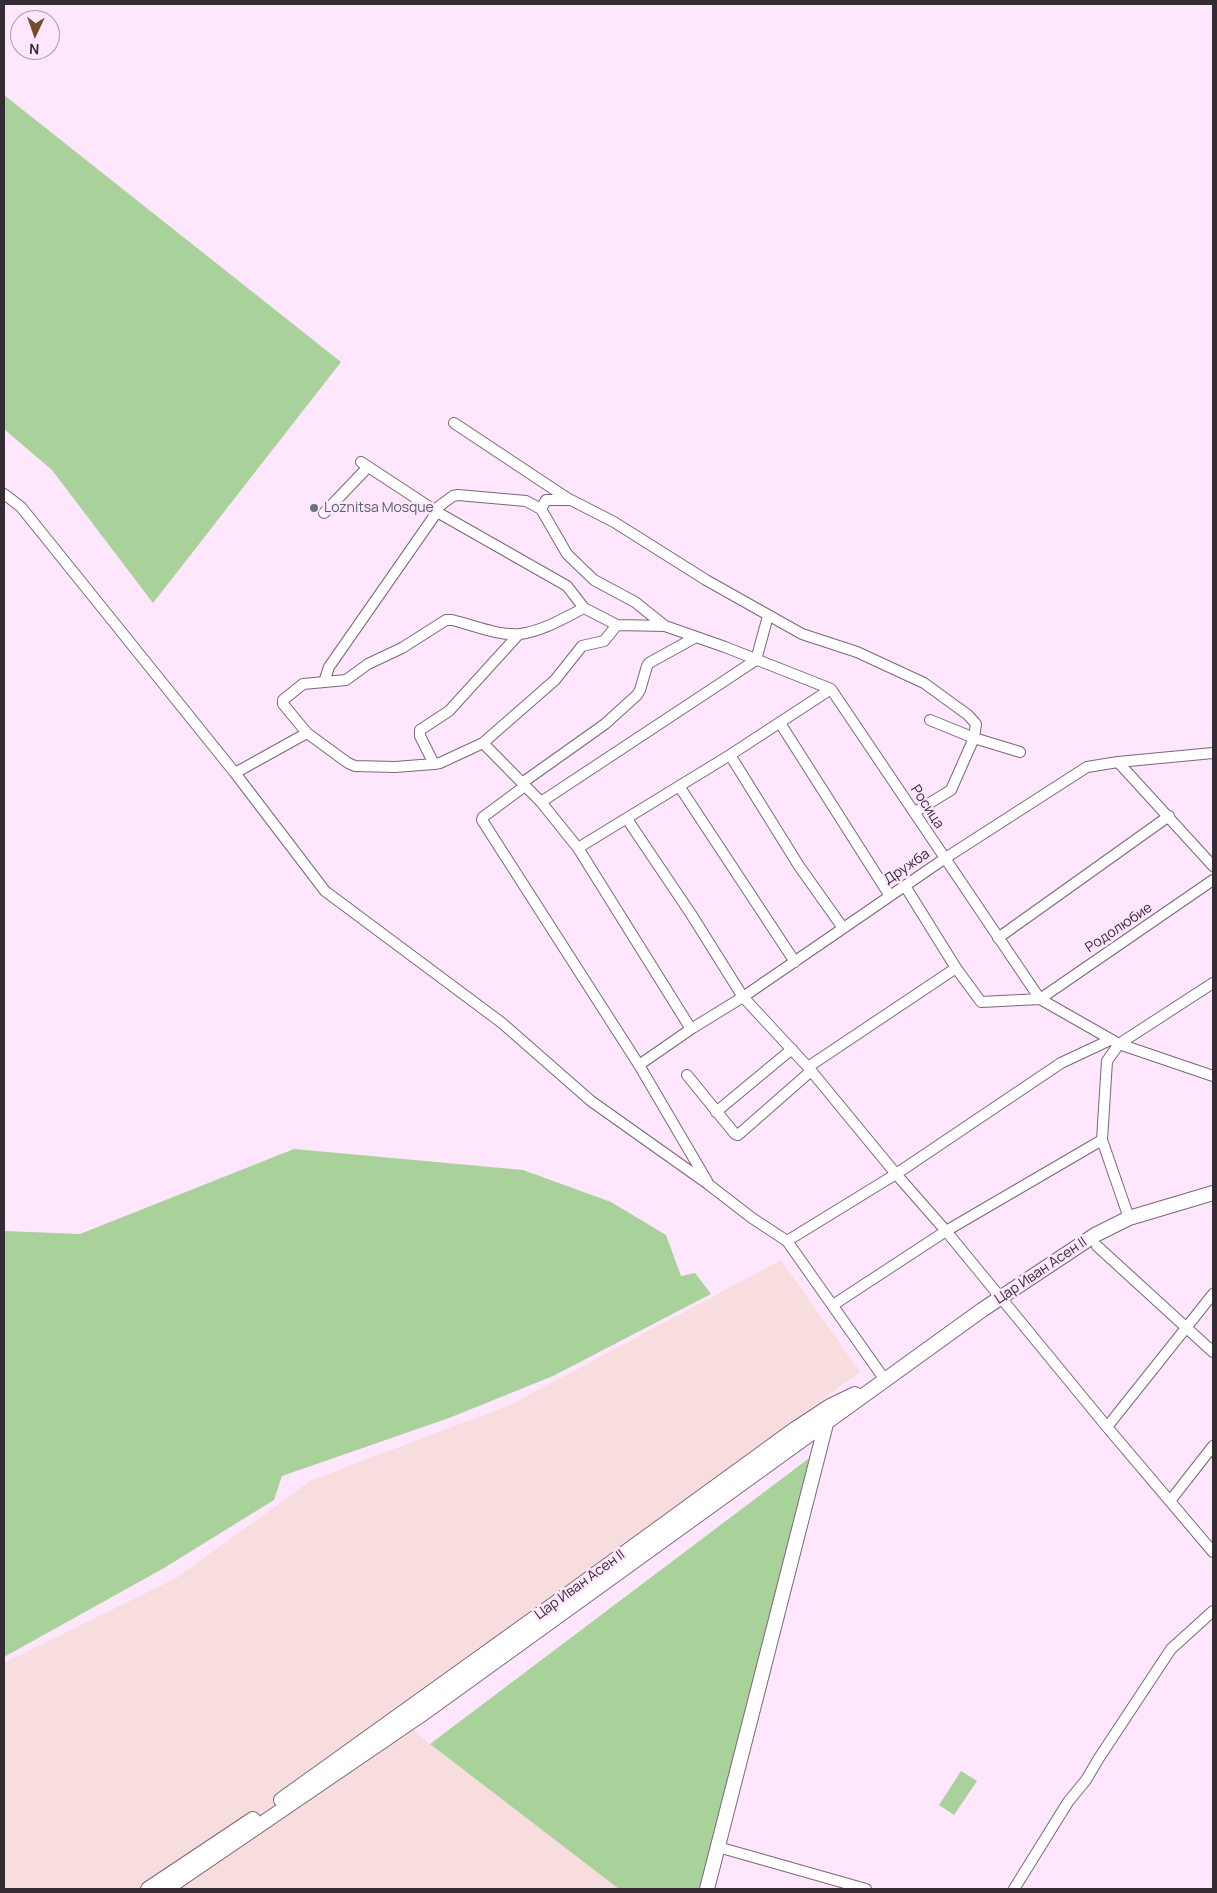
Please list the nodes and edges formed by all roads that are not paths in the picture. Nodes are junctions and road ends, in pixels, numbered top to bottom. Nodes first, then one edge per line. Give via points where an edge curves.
1 (454, 423) dead end
2 (544, 482) junction
3 (4, 494) edge
4 (571, 500) junction
5 (543, 505) junction
6 (436, 511) junction
7 (324, 514) dead end
8 (584, 608) junction
9 (768, 616) junction
10 (617, 625) junction
11 (665, 626) junction
12 (519, 634) junction
13 (696, 637) junction
14 (756, 660) junction
15 (324, 682) junction
16 (831, 689) junction
17 (930, 720) dead end
18 (780, 723) junction
19 (308, 733) junction
20 (974, 738) junction
21 (483, 743) junction
22 (1020, 752) dead end
23 (1213, 753) edge
24 (730, 755) junction
25 (1118, 762) junction
26 (434, 764) junction
27 (235, 773) junction
28 (524, 784) junction
29 (679, 786) junction
30 (541, 802) junction
31 (915, 812) junction
32 (1169, 816) junction
33 (627, 819) junction
34 (578, 848) junction
35 (944, 858) junction
36 (1213, 866) edge
37 (1213, 880) edge
38 (904, 886) junction
39 (890, 896) junction
40 (842, 928) junction
41 (998, 938) junction
42 (795, 962) junction
43 (956, 968) junction
44 (1213, 983) edge
45 (743, 997) junction
46 (1040, 999) junction
47 (691, 1029) junction
48 (1115, 1042) junction
49 (792, 1050) junction
50 (639, 1065) junction
51 (809, 1069) junction
52 (686, 1075) dead end
53 (1213, 1076) edge
54 (716, 1112) junction
55 (1102, 1140) junction
56 (896, 1174) junction
57 (708, 1184) junction
58 (1213, 1193) edge
59 (1129, 1218) junction
60 (946, 1231) junction
61 (787, 1241) junction
62 (1098, 1246) dead end
63 (1213, 1294) edge
64 (1000, 1298) junction
65 (833, 1305) junction
66 (1185, 1328) junction
67 (1213, 1352) edge
68 (885, 1380) junction
69 (830, 1406) junction
70 (826, 1424) junction
71 (1107, 1427) junction
72 (1213, 1446) edge
73 (1170, 1501) junction
74 (1213, 1552) edge
75 (1213, 1610) edge
76 (718, 1847) junction
77 (148, 1889) edge
78 (166, 1889) edge
79 (707, 1889) edge
80 (866, 1889) edge
81 (1014, 1889) edge

1 - 2 street
2 - 4 street
2 - 5 street
3 - 27 street via 21,507
4 - 5 street
4 - 9 street via 614,522
5 - 6 street via 458,495
5 - 11 street via 567,554 594,580 636,602
6 - 7 street via 364,464
6 - 8 street via 567,586
6 - 15 street via 329,667
8 - 10 street
8 - 12 street via 541,629
9 - 14 street
9 - 20 street via 802,634 857,652 924,684 968,715 976,724
10 - 11 street
10 - 21 street via 604,641 582,646 555,680
11 - 13 street
12 - 15 street via 446,620 346,680
12 - 26 street via 449,711 420,730
13 - 14 street
13 - 28 street via 650,663 637,695 605,724
14 - 16 street
14 - 30 street
15 - 19 street via 299,685 283,700
16 - 18 street
16 - 31 street, Росица
17 - 20 street
18 - 24 street
18 - 39 street
19 - 26 street via 355,766
19 - 27 street
20 - 22 street
20 - 31 street via 950,790
21 - 26 street
21 - 28 street
23 - 25 street, Дружба
24 - 29 street
24 - 40 street
25 - 32 street
25 - 35 street, Дружба via 1087,767
27 - 57 street via 324,891 502,1023 591,1101
28 - 30 street
28 - 50 street via 482,820
29 - 33 street
29 - 42 street
30 - 34 street
31 - 35 street, Росица
32 - 36 street
32 - 41 street
33 - 34 street
33 - 45 street
34 - 47 street
35 - 38 street, Дружба
35 - 41 street, Росица
37 - 46 street, Родолюбие
38 - 39 street, Дружба
38 - 43 street
39 - 40 street, Дружба
40 - 42 street, Дружба
41 - 46 street, Росица
42 - 45 street, Дружба
43 - 46 street via 981,1002
43 - 51 street
44 - 48 street
45 - 47 street, Дружба
45 - 49 street
46 - 48 street, Росица
47 - 50 street, Дружба
48 - 53 street, Росица
48 - 55 street via 1107,1061
48 - 56 street via 1061,1063
49 - 51 street
49 - 54 street
50 - 57 street
51 - 54 street via 738,1135
51 - 56 street
52 - 54 street
55 - 59 street
55 - 60 street
56 - 60 street
56 - 61 street
57 - 61 street
58 - 59 street, Цар Иван Асен II
59 - 64 street, Цар Иван Асен II via 1095,1235
60 - 64 street
60 - 65 street
61 - 65 street
62 - 66 street
63 - 66 street
64 - 68 street, Цар Иван Асен II
64 - 71 street
65 - 68 street
66 - 67 street
66 - 71 street
68 - 69 street, Цар Иван Асен II
68 - 70 street, Цар Иван Асен II
69 - 70 street
69 - 77 street, Цар Иван Асен II via 280,1800
70 - 76 street
70 - 78 street, Цар Иван Асен II via 570,1609
71 - 73 street
72 - 73 street
73 - 74 street
75 - 81 street via 1171,1649
76 - 79 street
76 - 80 street

